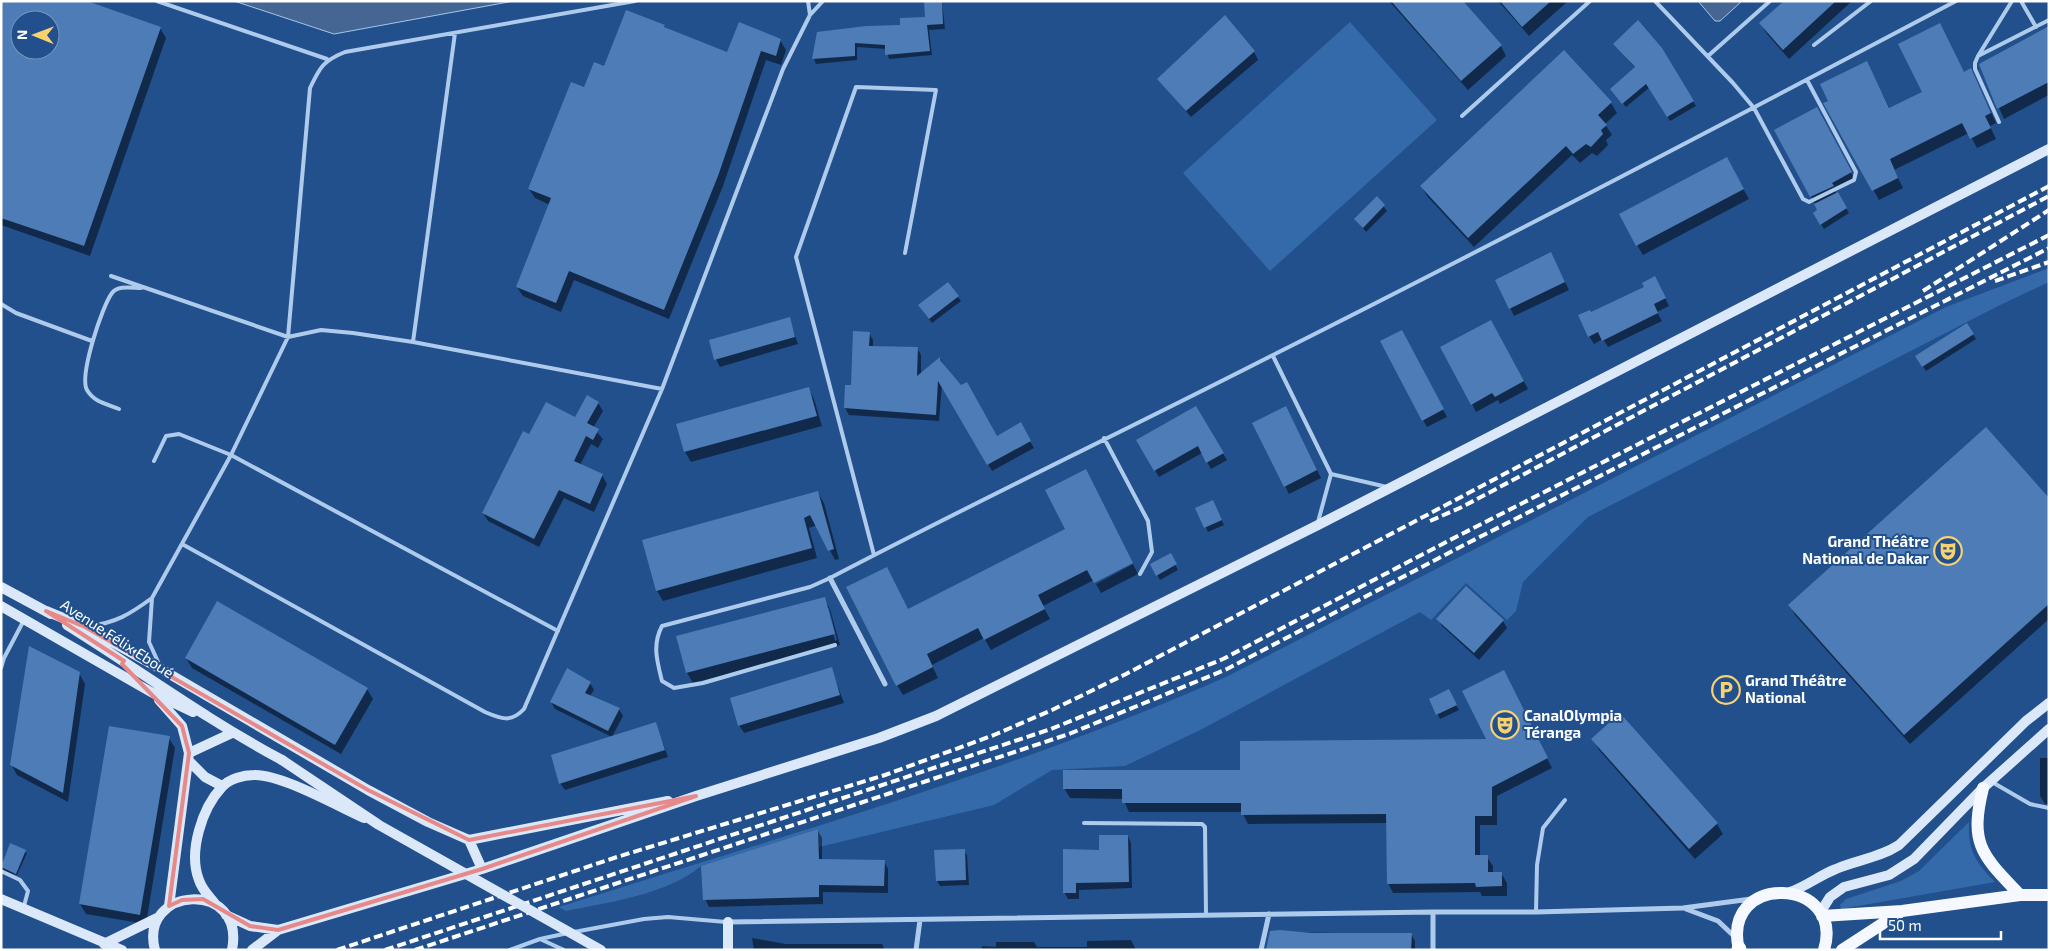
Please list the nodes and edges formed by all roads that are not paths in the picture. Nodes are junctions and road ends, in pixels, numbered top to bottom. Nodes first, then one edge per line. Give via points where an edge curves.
1 (157, 1) edge
2 (635, 1) edge
3 (808, 1) edge
4 (823, 1) edge
5 (1590, 1) edge
6 (1655, 1) edge
7 (1770, 1) edge
8 (1871, 1) edge
9 (1956, 1) edge
10 (2012, 1) edge
11 (2021, 1) edge
12 (810, 15) junction
13 (2049, 20) edge
14 (2036, 28) junction
15 (455, 33) junction
16 (1814, 45) dead end
17 (1708, 56) junction
18 (1978, 56) junction
19 (327, 59) junction
20 (1807, 80) junction
21 (1754, 108) junction
22 (1462, 116) dead end
23 (1999, 122) dead end
24 (2049, 149) edge
25 (905, 254) dead end
26 (111, 276) dead end
27 (146, 287) junction
28 (1, 304) edge
29 (288, 337) junction
30 (92, 341) junction
31 (413, 342) junction
32 (1272, 356) junction
33 (662, 389) junction
34 (119, 409) dead end
35 (1104, 438) junction
36 (231, 455) junction
37 (154, 461) dead end
38 (1331, 474) junction
39 (1389, 488) junction
40 (1318, 524) junction
41 (182, 544) junction
42 (874, 555) junction
43 (1140, 574) dead end
44 (830, 578) junction
45 (1, 587) edge
46 (152, 598) junction
47 (1, 606) edge
48 (46, 611) junction
49 (24, 620) junction
50 (85, 627) junction
51 (558, 631) junction
52 (836, 645) dead end
53 (1, 668) edge
54 (161, 669) junction
55 (885, 684) dead end
56 (151, 692) junction
57 (2049, 703) edge
58 (214, 722) junction
59 (2049, 729) edge
60 (232, 733) junction
61 (189, 757) junction
62 (1986, 785) junction
63 (222, 786) junction
64 (696, 796) junction
65 (1565, 800) dead end
66 (2049, 808) edge
67 (1084, 823) dead end
68 (379, 825) junction
69 (469, 840) junction
70 (482, 870) junction
71 (1, 871) edge
72 (1790, 892) junction
73 (1763, 895) junction
74 (2020, 895) junction
75 (2049, 895) edge
76 (1, 899) edge
77 (216, 905) junction
78 (169, 906) junction
79 (23, 908) junction
80 (1683, 908) junction
81 (1902, 911) junction
82 (1434, 912) junction
83 (1536, 912) junction
84 (1269, 914) junction
85 (226, 915) junction
86 (1206, 915) junction
87 (1821, 915) junction
88 (160, 917) junction
89 (920, 920) junction
90 (728, 922) junction
91 (278, 930) junction
92 (540, 939) junction
93 (104, 944) junction
94 (1739, 947) edge
95 (122, 950) edge
96 (155, 950) edge
97 (232, 950) edge
98 (252, 950) edge
99 (510, 950) edge
100 (564, 950) edge
101 (600, 950) edge
102 (728, 950) edge
103 (916, 950) edge
104 (1261, 950) edge
105 (1433, 950) edge
106 (1824, 950) edge
107 (1842, 950) edge

1 - 19 lane
2 - 15 lane
3 - 12 lane
4 - 12 lane
5 - 22 lane
6 - 17 lane
7 - 17 lane
8 - 16 lane
9 - 20 lane
10 - 18 lane
11 - 14 lane
12 - 33 lane via 783,69
13 - 14 lane
14 - 18 lane
15 - 19 lane via 345,52
15 - 31 lane
17 - 21 lane
18 - 23 lane via 1974,62 1975,69
19 - 29 lane via 310,88
20 - 21 lane
20 - 21 lane via 1856,172 1854,180 1813,202 1803,199
21 - 32 lane
24 - 39 street
25 - 42 lane via 936,90 856,87 796,257
26 - 27 lane
27 - 29 lane
27 - 30 lane via 120,288 112,293
28 - 30 lane via 16,313
29 - 31 lane via 321,330
29 - 36 lane
30 - 34 lane via 85,370 85,388 94,400
31 - 33 lane
32 - 35 lane
32 - 38 lane
33 - 51 lane
35 - 42 lane
35 - 43 lane via 1148,521 1152,552
36 - 37 lane via 172,434 166,436
36 - 41 lane
36 - 51 lane
38 - 39 lane
38 - 40 lane
39 - 40 street
40 - 64 street via 936,716 879,738
41 - 46 lane
41 - 51 lane via 500,719 512,719 524,709
42 - 44 lane
44 - 52 lane via 810,587 662,626 656,638 656,657 662,681 674,688
44 - 55 street
45 - 48 street, Avenue Félix Eboué
46 - 50 lane via 109,624
46 - 54 lane via 149,642
47 - 49 street, Avenue Félix Eboué
48 - 50 street
48 - 58 street, Avenue Félix Eboué
49 - 53 lane
49 - 56 street, Avenue Félix Eboué
50 - 54 street
54 - 69 street via 368,790
56 - 58 street, Avenue Félix Eboué
56 - 61 street via 182,726
57 - 72 street via 2026,721 1899,846 1838,868
58 - 60 street, Avenue Félix Eboué
59 - 62 street
60 - 61 street
60 - 68 street, Avenue Félix Eboué, bridge via 282,760
61 - 63 street via 205,777
61 - 78 street
62 - 66 lane via 2030,804
62 - 74 main road via 1976,815 1980,843 1987,858
62 - 87 street via 1914,859 1889,875 1844,888 1830,897
63 - 68 street, bridge via 234,779 254,775 282,781
63 - 77 street via 204,817 196,857 199,880
64 - 69 street
64 - 70 street
65 - 83 lane via 1543,828 1537,864
67 - 86 lane via 1202,824 1205,827
68 - 101 street, bridge
69 - 70 street
70 - 91 street
71 - 79 lane via 20,880 28,891
72 - 73 main road
72 - 87 main road via 1807,899
73 - 80 street via 1740,902
73 - 94 main road via 1743,913 1737,930
74 - 75 main road
74 - 81 main road
76 - 79 street
77 - 78 street via 203,899 189,898
77 - 85 street
78 - 88 street
79 - 93 street
80 - 83 street
80 - 94 street via 1718,921
81 - 87 main road
81 - 107 main road
82 - 83 street
82 - 84 street
82 - 105 street
84 - 86 street
84 - 104 street
85 - 91 street via 250,926
85 - 97 street via 233,932
86 - 89 street
87 - 106 main road via 1827,935
88 - 93 street
88 - 96 street via 154,931
89 - 90 street
89 - 103 street
90 - 92 lane via 668,917 644,919
90 - 102 street
91 - 98 street
92 - 99 lane
92 - 100 lane
93 - 95 street

